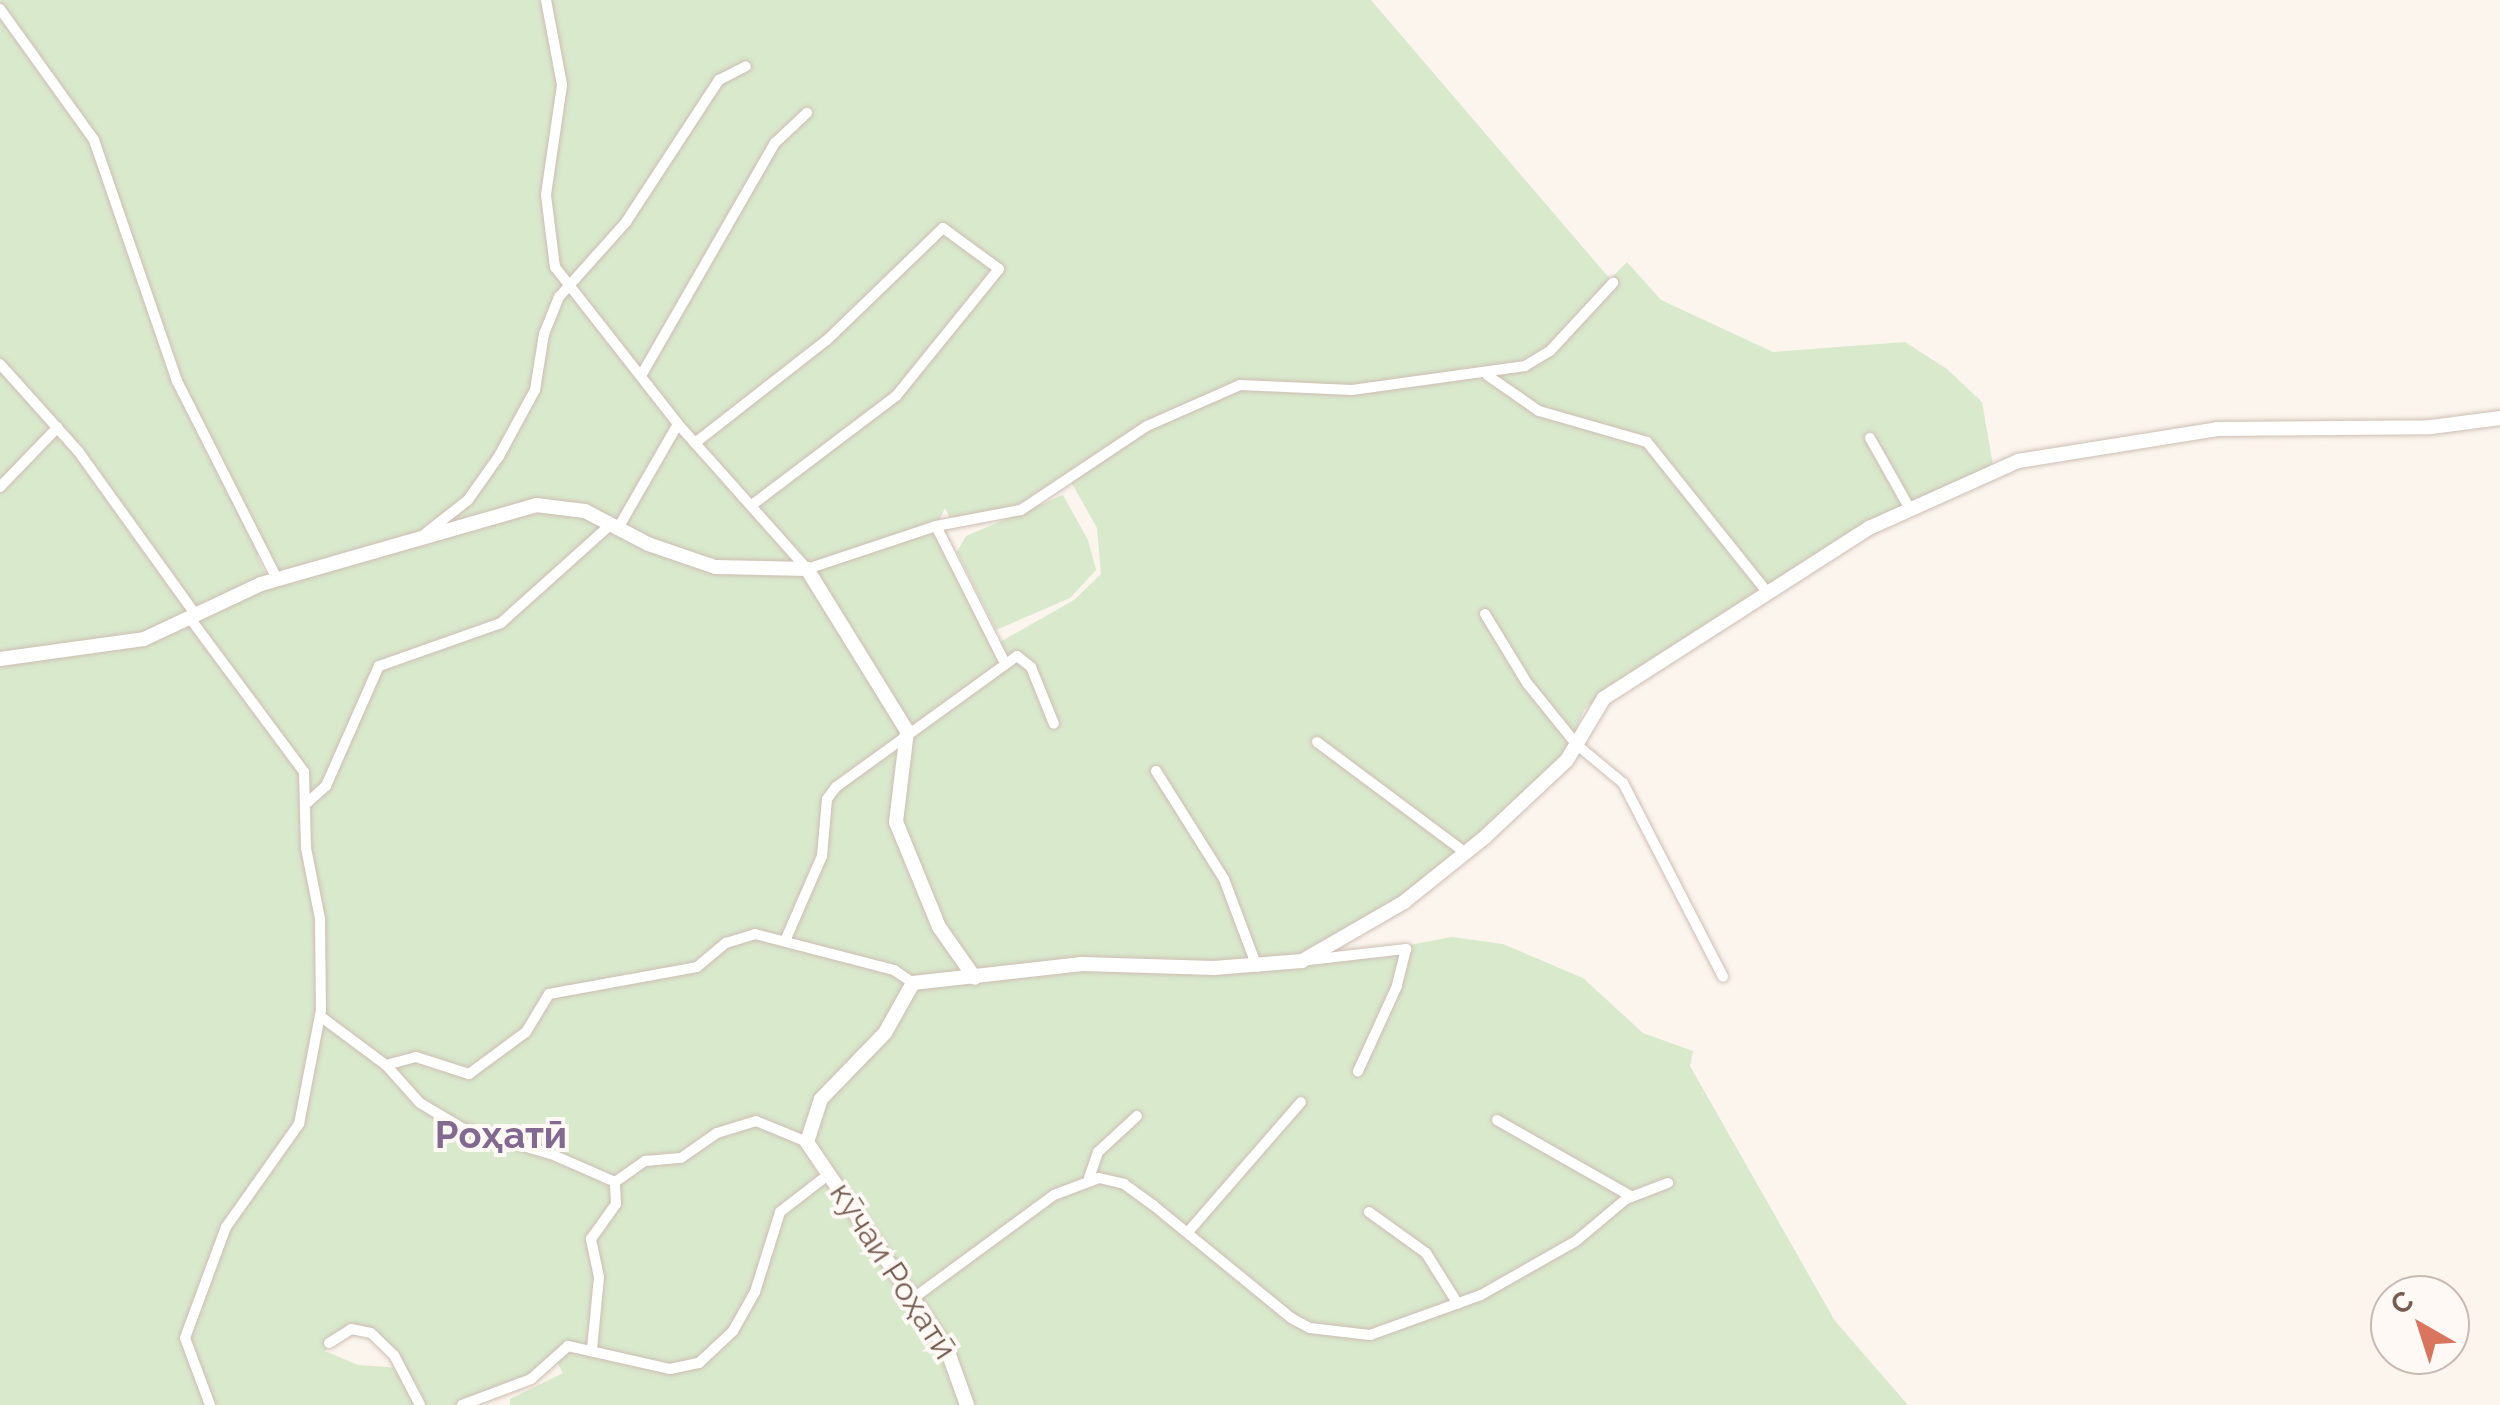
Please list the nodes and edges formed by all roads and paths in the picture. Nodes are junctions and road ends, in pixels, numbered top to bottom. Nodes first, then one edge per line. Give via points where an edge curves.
1 (546, 0) edge
2 (0, 9) edge
3 (746, 66) dead end
4 (806, 112) dead end
5 (1613, 283) dead end
6 (570, 285) junction
7 (0, 364) edge
8 (642, 374) junction
9 (1487, 375) junction
10 (2500, 418) edge
11 (678, 424) junction
12 (58, 427) junction
13 (1870, 438) dead end
14 (694, 443) junction
15 (0, 488) edge
16 (752, 504) junction
17 (1910, 509) junction
18 (936, 526) junction
19 (613, 528) junction
20 (417, 539) junction
21 (807, 569) junction
22 (277, 580) junction
23 (1768, 593) junction
24 (1486, 614) dead end
25 (192, 616) junction
26 (0, 658) edge
27 (1005, 664) junction
28 (1054, 724) dead end
29 (907, 731) junction
30 (1317, 742) dead end
31 (1577, 745) junction
32 (1156, 771) dead end
33 (308, 802) junction
34 (1466, 852) junction
35 (784, 941) junction
36 (1302, 961) junction
37 (1257, 966) junction
38 (1723, 977) dead end
39 (975, 978) junction
40 (913, 983) junction
41 (320, 1016) junction
42 (386, 1064) junction
43 (1358, 1071) dead end
44 (1300, 1102) dead end
45 (1137, 1116) dead end
46 (1497, 1120) dead end
47 (807, 1142) junction
48 (829, 1174) junction
49 (1089, 1178) junction
50 (614, 1182) junction
51 (1668, 1182) dead end
52 (1632, 1196) junction
53 (1369, 1212) dead end
54 (1188, 1232) junction
55 (915, 1296) junction
56 (1458, 1304) junction
57 (328, 1343) dead end
58 (592, 1350) junction
59 (210, 1405) edge
60 (420, 1405) edge
61 (462, 1405) edge
62 (967, 1405) edge

1 - 6 street via 562,85 546,209 555,267
2 - 22 street via 94,140 177,381
3 - 6 street via 720,80 626,222
4 - 8 street via 775,142
5 - 9 street via 1542,356
6 - 8 street
6 - 20 street via 551,311 535,390 499,456 468,500
7 - 12 street
8 - 11 street
9 - 18 street via 1352,390 1240,384 1147,426 1044,500 1002,516
9 - 23 street via 1540,411 1615,427 1647,442
10 - 17 street via 2431,428 2218,428 2124,439 2018,461
11 - 14 street
11 - 19 street
12 - 15 street
12 - 25 street
13 - 17 street
14 - 16 street
14 - 16 street via 827,340 942,228 999,269 896,396
16 - 21 street
17 - 23 street
18 - 21 street
18 - 27 street
19 - 20 street via 566,505 536,505
19 - 21 street via 715,567
19 - 33 street via 500,623 379,666 326,786
20 - 22 street
21 - 29 street
22 - 25 street
23 - 31 street via 1604,698
24 - 31 street via 1527,684
25 - 26 street via 128,644
25 - 33 street via 301,768
27 - 28 street via 1024,659
27 - 29 street
29 - 35 street via 830,792 822,856
29 - 39 street via 896,822 939,927
30 - 34 street
31 - 34 street
31 - 38 street via 1622,783
32 - 37 street via 1224,879
33 - 41 street via 306,848 320,919
34 - 36 street via 1404,902
35 - 40 street via 894,970
35 - 42 street via 742,937 697,967 549,994 526,1032 469,1074 416,1057
36 - 37 street
36 - 43 street via 1406,949 1391,1001
37 - 39 street via 1082,964
39 - 40 street
40 - 47 street via 885,1033 821,1099
41 - 42 street
41 - 59 street via 296,1134 226,1227 192,1309 185,1338
42 - 50 street via 420,1103 480,1137 551,1154
44 - 54 street
45 - 49 street via 1098,1152
46 - 52 street
47 - 48 street, кӯчаи Роҳатӣ
47 - 50 street via 756,1121 717,1134 681,1158 645,1161
48 - 55 street, кӯчаи Роҳатӣ
48 - 58 street via 780,1212 755,1292 732,1332 699,1362 670,1369
49 - 54 street via 1124,1184
49 - 55 street via 1054,1195
50 - 58 street via 616,1204 591,1239 599,1277
51 - 52 street
52 - 56 street via 1576,1241
53 - 56 street via 1426,1253
54 - 56 street via 1248,1288 1310,1328 1370,1336
55 - 62 street, кӯчаи Роҳатӣ via 956,1366
57 - 60 street via 351,1328 371,1332 394,1355
58 - 61 street via 568,1346 531,1379

